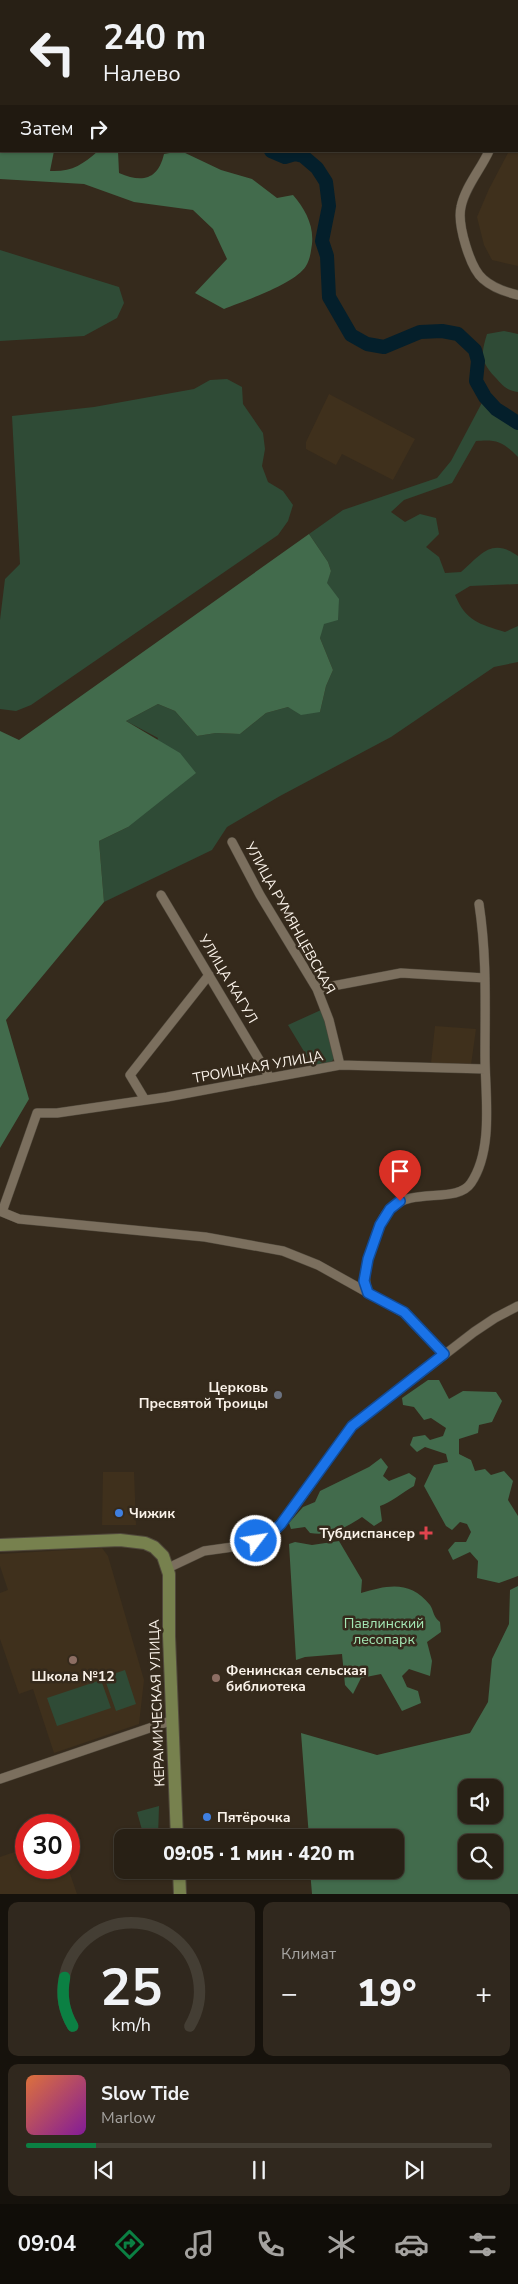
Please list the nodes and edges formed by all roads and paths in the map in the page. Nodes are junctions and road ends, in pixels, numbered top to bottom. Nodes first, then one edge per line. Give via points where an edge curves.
1 (488, 152) edge
2 (518, 295) edge
3 (232, 842) dead end
4 (161, 895) dead end
5 (479, 904) dead end
6 (209, 975) junction
7 (485, 978) junction
8 (317, 989) junction
9 (340, 1065) junction
10 (485, 1070) junction
11 (270, 1078) junction
12 (145, 1100) junction
13 (368, 1293) junction
14 (518, 1306) edge
15 (444, 1354) junction
16 (0, 1545) edge
17 (168, 1568) junction
18 (173, 1720) junction
19 (0, 1779) edge
20 (177, 1829) edge
21 (179, 1879) edge
22 (180, 1894) edge

1 - 2 street via 461,206 462,237 481,278 504,292
3 - 8 street, УЛИЦА РУМЯНЦЕВСКАЯ
4 - 6 street, УЛИЦА КАГУЛ
5 - 7 street via 485,944
6 - 11 street, УЛИЦА КАГУЛ
6 - 12 street via 130,1075
7 - 8 street via 402,973
7 - 10 street
8 - 9 street, УЛИЦА РУМЯНЦЕВСКАЯ via 330,1020
9 - 10 street, ТРОИЦКАЯ УЛИЦА
9 - 11 street, ТРОИЦКАЯ УЛИЦА
10 - 13 street via 485,1133 473,1180 460,1191 411,1196 390,1209 380,1225 368,1259 364,1281
11 - 12 street, ТРОИЦКАЯ УЛИЦА
12 - 13 street, ТРОИЦКАЯ УЛИЦА via 37,1113 2,1212 12,1217 205,1237 268,1247 318,1265
13 - 15 street via 404,1312
14 - 15 street
15 - 17 street via 352,1426 288,1516 271,1534 240,1546 204,1551
16 - 17 main road via 136,1542 154,1547
17 - 18 main road, КЕРАМИЧЕСКАЯ УЛИЦА
18 - 19 street
18 - 20 main road, КЕРАМИЧЕСКАЯ УЛИЦА
21 - 22 main road

